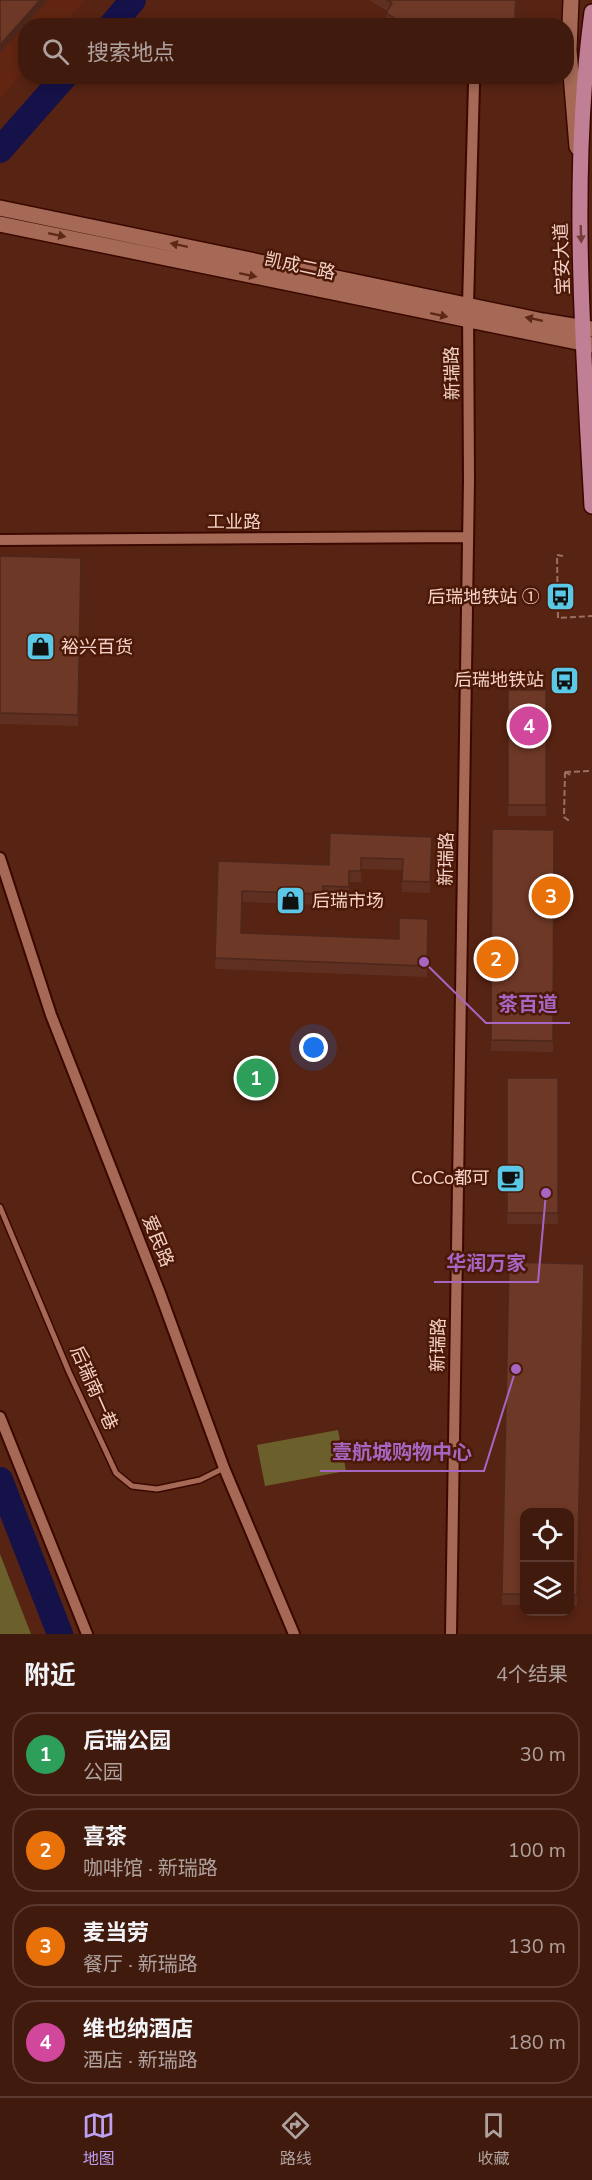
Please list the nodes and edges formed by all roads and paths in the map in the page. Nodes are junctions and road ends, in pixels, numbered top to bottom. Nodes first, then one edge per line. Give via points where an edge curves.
1 (571, 0) edge
2 (592, 12) edge
3 (570, 18) edge
4 (474, 84) dead end
5 (571, 84) edge
6 (579, 176) junction
7 (0, 208) edge
8 (0, 224) edge
9 (468, 305) junction
10 (467, 321) junction
11 (588, 328) edge
12 (588, 344) edge
13 (592, 506) edge
14 (468, 537) junction
15 (0, 540) edge
16 (563, 556) dead end
17 (592, 616) edge
18 (592, 771) edge
19 (565, 772) junction
20 (572, 776) dead end
21 (572, 820) dead end
22 (0, 858) edge
23 (0, 1207) edge
24 (0, 1417) edge
25 (224, 1468) junction
26 (87, 1634) edge
27 (294, 1634) edge
28 (451, 1634) edge

1 - 3 street
2 - 6 main road, 宝安大道 via 585,60
4 - 9 street, 新瑞路
5 - 6 street
6 -> 11 main road, 宝安大道
9 -> 7 street, 凯成二路
8 -> 10 street, 凯成二路
9 - 10 street, 新瑞路
11 -> 9 street, 凯成二路
10 - 12 street, 凯成二路
10 - 14 street, 新瑞路
11 - 12 main road, 宝安大道
12 - 13 main road, 宝安大道
14 - 15 street, 工业路
14 - 28 street, 新瑞路
16 - 17 path via 557,555 558,618
18 - 19 path
19 - 20 path
19 - 21 path via 564,817
22 - 25 street, 爱民路 via 51,1016
23 - 25 lane, 后瑞南一巷 via 116,1473 132,1486 157,1489 200,1480
24 - 26 street
25 - 27 street, 爱民路

